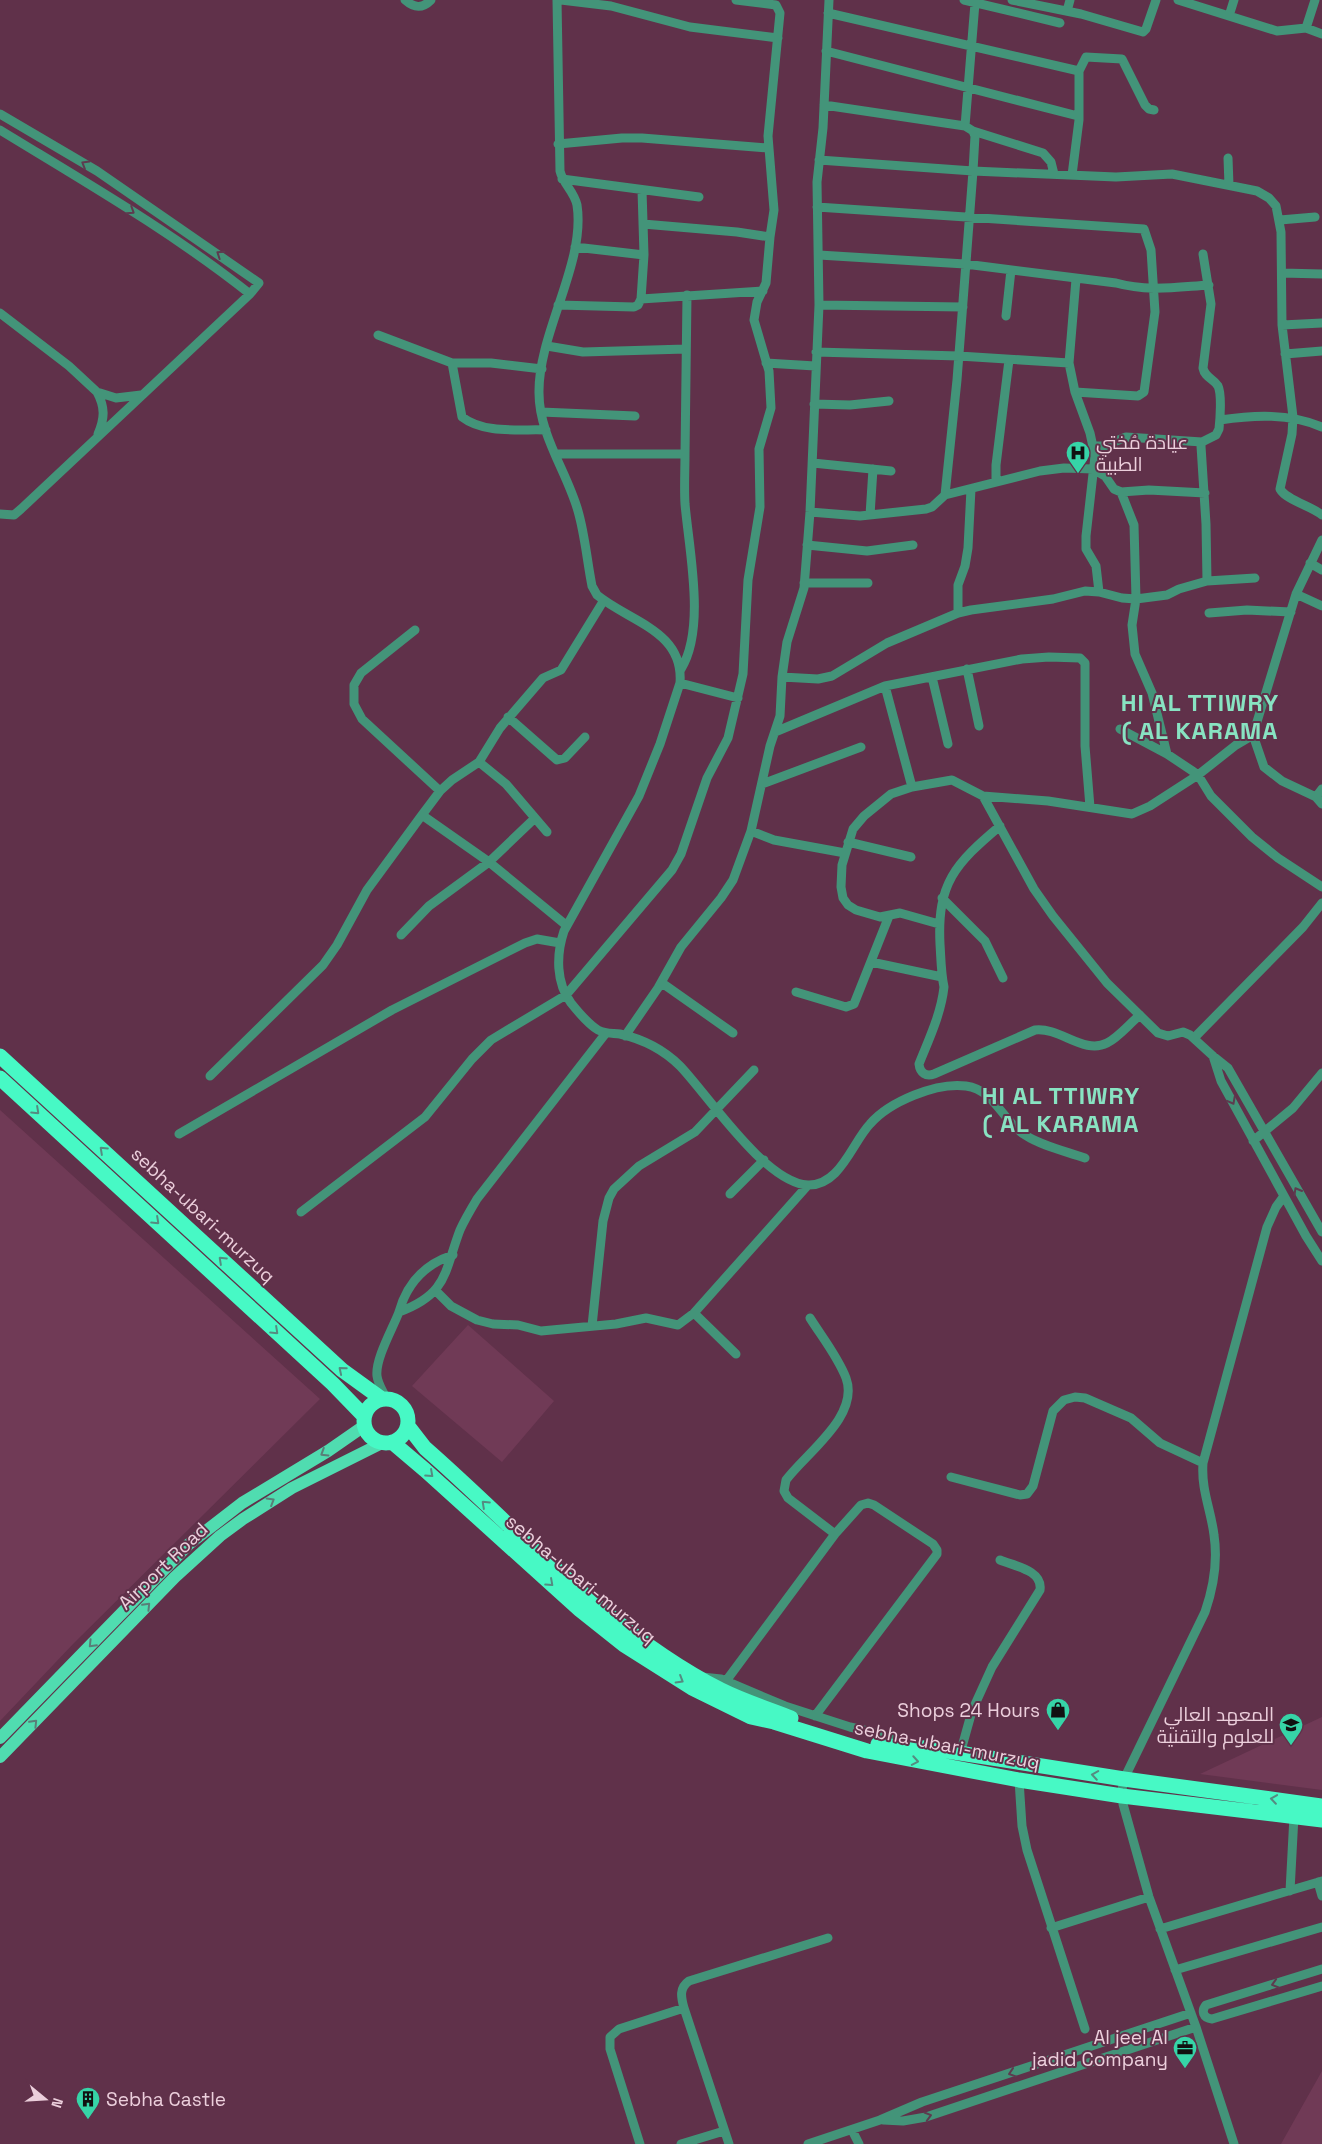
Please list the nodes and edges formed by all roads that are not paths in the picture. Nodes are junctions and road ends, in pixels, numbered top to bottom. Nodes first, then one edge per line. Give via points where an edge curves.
1 (404, 0) edge
2 (432, 0) edge
3 (559, 0) edge
4 (736, 0) edge
5 (829, 0) edge
6 (964, 0) edge
7 (1012, 0) edge
8 (1070, 0) edge
9 (1156, 0) edge
10 (1178, 0) edge
11 (1234, 0) edge
12 (1315, 0) edge
13 (1026, 2) edge
14 (975, 3) junction
15 (1067, 11) junction
16 (828, 13) junction
17 (1229, 16) junction
18 (1060, 23) dead end
19 (1306, 28) junction
20 (1322, 34) edge
21 (778, 38) junction
22 (972, 46) junction
23 (826, 51) junction
24 (1079, 71) junction
25 (967, 87) junction
26 (824, 105) junction
27 (1154, 110) dead end
28 (0, 114) edge
29 (1078, 116) junction
30 (969, 129) junction
31 (0, 130) edge
32 (558, 144) junction
33 (768, 148) junction
34 (1228, 158) dead end
35 (819, 160) junction
36 (973, 171) junction
37 (1054, 174) junction
38 (1072, 175) junction
39 (562, 179) junction
40 (1229, 185) junction
41 (642, 190) junction
42 (699, 197) dead end
43 (817, 208) junction
44 (1315, 217) dead end
45 (969, 218) junction
46 (1280, 220) junction
47 (643, 224) junction
48 (770, 237) junction
49 (575, 247) junction
50 (819, 254) junction
51 (1203, 254) dead end
52 (644, 255) junction
53 (965, 264) junction
54 (1011, 270) junction
55 (1282, 272) junction
56 (1322, 274) edge
57 (1076, 280) junction
58 (1209, 285) junction
59 (1154, 290) junction
60 (763, 291) junction
61 (250, 294) junction
62 (687, 295) junction
63 (641, 299) junction
64 (818, 304) junction
65 (558, 305) junction
66 (963, 307) junction
67 (0, 313) edge
68 (1006, 316) dead end
69 (1322, 323) edge
70 (1282, 325) junction
71 (378, 335) dead end
72 (547, 346) junction
73 (686, 350) junction
74 (1322, 351) edge
75 (816, 352) junction
76 (1285, 354) junction
77 (959, 356) junction
78 (1008, 360) junction
79 (452, 363) junction
80 (766, 363) junction
81 (1069, 363) junction
82 (815, 366) junction
83 (542, 369) junction
84 (97, 392) junction
85 (1075, 392) junction
86 (142, 395) junction
87 (889, 401) dead end
88 (814, 404) junction
89 (541, 412) junction
90 (635, 416) dead end
91 (1293, 418) junction
92 (1220, 420) junction
93 (1322, 427) edge
94 (546, 430) junction
95 (96, 439) junction
96 (1202, 442) junction
97 (1093, 446) junction
98 (556, 454) junction
99 (685, 454) junction
100 (813, 463) junction
101 (873, 469) junction
102 (1093, 469) junction
103 (891, 471) dead end
104 (996, 482) junction
105 (971, 489) junction
106 (1121, 492) junction
107 (1205, 493) junction
108 (945, 495) junction
109 (810, 512) junction
110 (0, 514) edge
111 (1322, 515) edge
112 (870, 516) junction
113 (1322, 540) edge
114 (913, 545) dead end
115 (807, 546) junction
116 (1310, 563) junction
117 (1322, 570) edge
118 (1255, 578) dead end
119 (1207, 581) junction
120 (804, 583) junction
121 (868, 584) dead end
122 (1099, 592) junction
123 (1296, 594) junction
124 (1136, 599) junction
125 (604, 600) junction
126 (1322, 606) edge
127 (1291, 612) junction
128 (1209, 613) dead end
129 (958, 614) junction
130 (415, 630) dead end
131 (681, 669) junction
132 (967, 669) junction
133 (782, 677) junction
134 (932, 677) junction
135 (680, 683) junction
136 (885, 686) junction
137 (738, 698) junction
138 (508, 717) junction
139 (979, 726) dead end
140 (1120, 729) dead end
141 (775, 732) junction
142 (1253, 735) junction
143 (584, 737) dead end
144 (948, 744) dead end
145 (861, 747) dead end
146 (1167, 754) junction
147 (479, 762) junction
148 (1198, 775) junction
149 (762, 784) junction
150 (912, 787) junction
151 (1322, 789) edge
152 (440, 791) junction
153 (982, 796) junction
154 (1319, 801) edge
155 (1090, 807) junction
156 (422, 815) junction
157 (535, 818) junction
158 (1000, 826) junction
159 (751, 831) junction
160 (547, 832) dead end
161 (848, 842) junction
162 (845, 853) junction
163 (911, 856) dead end
164 (490, 862) junction
165 (1322, 887) edge
166 (942, 898) junction
167 (1321, 906) edge
168 (889, 916) junction
169 (939, 924) junction
170 (566, 925) junction
171 (401, 935) dead end
172 (560, 943) junction
173 (871, 962) junction
174 (942, 977) junction
175 (1003, 978) dead end
176 (662, 983) junction
177 (796, 992) dead end
178 (566, 995) junction
179 (1140, 1016) junction
180 (606, 1033) junction
181 (733, 1033) dead end
182 (625, 1036) junction
183 (1194, 1038) junction
184 (1213, 1056) junction
185 (1, 1058) edge
186 (754, 1070) dead end
187 (1322, 1072) edge
188 (210, 1076) dead end
189 (0, 1078) edge
190 (717, 1110) junction
191 (1264, 1132) junction
192 (180, 1134) dead end
193 (1253, 1141) junction
194 (1085, 1158) dead end
195 (764, 1160) junction
196 (808, 1185) junction
197 (730, 1194) dead end
198 (1284, 1196) junction
199 (301, 1212) dead end
200 (1321, 1230) edge
201 (1306, 1236) junction
202 (453, 1255) junction
203 (1322, 1261) edge
204 (435, 1290) junction
205 (399, 1312) junction
206 (694, 1313) junction
207 (810, 1318) dead end
208 (592, 1326) junction
209 (736, 1354) dead end
210 (384, 1398) junction
211 (364, 1421) junction
212 (408, 1426) junction
213 (387, 1443) junction
214 (1203, 1463) junction
215 (951, 1477) dead end
216 (835, 1534) junction
217 (1000, 1560) dead end
218 (700, 1677) junction
219 (726, 1681) junction
220 (815, 1716) junction
221 (0, 1738) edge
222 (896, 1747) junction
223 (960, 1754) junction
224 (0, 1757) edge
225 (1124, 1779) junction
226 (1019, 1780) junction
227 (1122, 1796) junction
228 (1322, 1806) edge
229 (1294, 1816) junction
230 (1322, 1820) edge
231 (1320, 1882) edge
232 (1290, 1891) junction
233 (1322, 1896) edge
234 (1148, 1897) junction
235 (1322, 1927) edge
236 (1051, 1928) junction
237 (1160, 1929) junction
238 (828, 1938) dead end
239 (1322, 1969) edge
240 (1175, 1970) junction
241 (1322, 1986) edge
242 (684, 2008) junction
243 (1191, 2013) junction
244 (1196, 2028) junction
245 (1085, 2029) dead end
246 (1039, 2065) junction
247 (1042, 2078) junction
248 (961, 2090) junction
249 (966, 2104) junction
250 (880, 2120) junction
251 (852, 2130) junction
252 (724, 2131) junction
253 (640, 2144) edge
254 (681, 2144) edge
255 (729, 2144) edge
256 (808, 2144) edge
257 (859, 2144) edge
258 (1234, 2144) edge

1 - 2 street via 415,7
3 - 21 street via 610,6 690,27
3 - 32 street
4 - 21 street via 776,6 780,13
5 - 16 street
6 - 14 street
7 - 13 street
8 - 15 street
9 - 15 street via 1144,32
10 - 17 street
11 - 17 street
12 - 19 street
13 - 15 street
14 - 18 street
14 - 22 street
16 - 22 street
16 - 23 street
17 - 19 street via 1277,31
19 - 20 street
21 - 33 street
22 - 24 street
22 - 25 street
23 - 25 street
23 - 26 street
24 - 27 street via 1086,57 1122,59 1145,105
24 - 29 street
25 - 29 street
25 - 30 street
26 - 30 street
26 - 35 street
61 -> 28 street via 259,283 97,171
29 - 38 street
30 - 36 street via 975,143
30 - 37 street via 1043,153 1051,162
31 -> 61 street via 189,249
32 - 33 street via 651,138
32 - 39 street
33 - 48 street via 774,204
34 - 40 street
35 - 36 street
35 - 43 street
36 - 37 street
36 - 45 street
37 - 38 street
38 - 40 street via 1172,174
39 - 41 street
39 - 49 street via 576,203
40 - 46 street via 1258,191 1269,198 1276,206
41 - 42 street
41 - 47 street
43 - 45 street
43 - 50 street
44 - 46 street
45 - 53 street
45 - 59 street via 1144,229 1152,250
46 - 55 street
47 - 48 street
47 - 52 street
48 - 60 street
49 - 52 street
49 - 65 street
50 - 53 street
50 - 64 street
51 - 58 street
52 - 63 street
53 - 54 street
53 - 66 street
54 - 57 street
54 - 68 street
55 - 56 street
55 - 70 street
57 - 59 street
57 - 81 street
58 - 59 street
58 - 92 street via 1211,304 1203,368 1206,376 1219,387
59 - 85 street via 1154,321 1144,392 1138,396
60 - 62 street
60 - 80 street via 754,320
61 - 86 street
62 - 63 street
62 - 73 street
63 - 65 street via 634,307
64 - 66 street
64 - 75 street
65 - 72 street
66 - 77 street
67 - 84 street
69 - 70 street
70 - 76 street
71 - 79 street
72 - 73 street via 583,352
72 - 83 street
73 - 99 street
74 - 76 street
75 - 77 street
75 - 82 street
76 - 91 street
77 - 78 street
77 - 108 street
78 - 81 street
78 - 104 street
79 - 83 street via 491,363
79 - 94 street via 462,416 471,424
80 - 82 street
80 - 137 street via 771,408 759,449 760,507 748,580 743,674
81 - 85 street
82 - 88 street
83 - 89 street
84 - 86 street via 116,398
84 - 95 street via 104,413
85 - 97 street
86 - 95 street
87 - 88 street
88 - 100 street
89 - 90 street
89 - 94 street
91 - 92 street via 1251,416
91 - 93 street
91 - 111 street via 1280,489 1283,494
92 - 96 street via 1216,435
94 - 98 street
95 - 110 street via 14,515
96 - 97 street via 1121,437 1104,446
96 - 107 street
97 - 102 street
98 - 99 street
98 - 125 street via 578,512 592,586
99 - 131 street via 694,626
100 - 101 street
100 - 109 street
101 - 103 street
101 - 112 street
102 - 104 street via 1040,471
102 - 106 street
102 - 122 street via 1086,549 1096,566
104 - 105 street
105 - 108 street
105 - 129 street via 969,540 958,586
106 - 107 street
106 - 124 street via 1134,525
107 - 119 street
108 - 112 street via 926,509
109 - 112 street
109 - 115 street
113 - 116 street
114 - 115 street via 876,551
115 - 120 street
116 - 117 street
116 - 123 street
118 - 119 street
119 - 124 street via 1167,594
120 - 121 street
120 - 133 street via 802,599 787,642
122 - 124 street
122 - 129 street via 1085,591
123 - 126 street
123 - 127 street
124 - 146 street via 1132,625 1135,654 1152,694
125 - 131 street via 666,640
125 - 138 street via 560,670 543,678
127 - 128 street
127 - 142 street
129 - 133 street via 886,642 832,676 818,679
130 - 152 street via 361,673 354,685 354,704 362,719
131 - 135 street
132 - 134 street
132 - 139 street
132 - 155 street via 1022,659 1083,659 1085,763
133 - 141 street via 780,716
134 - 136 street
134 - 144 street
135 - 137 street
135 - 170 street via 638,796
136 - 141 street
136 - 150 street
137 - 178 street via 728,738 707,778 681,854 672,870
138 - 143 street via 557,760 565,758
138 - 147 street
140 - 146 street
141 - 149 street
142 - 148 street
142 - 154 street via 1264,766 1273,776
145 - 149 street
146 - 148 street
147 - 152 street
147 - 157 street via 506,784
148 - 155 street via 1141,812 1121,814
148 - 165 street via 1211,796 1252,837
149 - 159 street
150 - 153 street via 952,780
150 - 161 street via 891,794 875,805 853,829
151 - 154 street
152 - 156 street
153 - 155 street
153 - 158 street
156 - 164 street
156 - 188 street via 367,890 323,965
157 - 160 street
157 - 164 street
158 - 166 street via 963,860 950,877
158 - 179 street via 1053,916 1107,983
159 - 162 street via 774,840
159 - 176 street via 728,889 681,947
161 - 162 street
161 - 163 street
162 - 168 street via 841,878 843,898 856,910 880,917
164 - 170 street
164 - 171 street via 429,906
166 - 169 street
166 - 175 street via 985,941
167 - 183 street
168 - 169 street via 900,913
168 - 173 street
169 - 174 street
170 - 172 street
172 - 178 street via 559,970
172 - 192 street via 537,939 392,1010
173 - 174 street
173 - 177 street via 857,1000 850,1006
174 - 179 street via 941,1006 919,1064 926,1075 1035,1030 1050,1030 1082,1044 1099,1046 1113,1039
176 - 181 street
176 - 182 street
178 - 180 street via 588,1022
178 - 199 street via 491,1040 424,1117
179 - 183 street via 1162,1036 1183,1032
180 - 182 street
180 - 202 street via 477,1199 461,1228
182 - 190 street via 644,1042 668,1056
183 - 184 street
184 - 191 street via 1228,1068
184 -> 193 street via 1221,1081
210 -> 185 highway, sebha-ubari-murzuq via 342,1370
186 - 190 street
187 - 191 street via 1293,1108
189 -> 211 highway, sebha-ubari-murzuq via 333,1384
190 - 195 street
190 - 208 street via 687,1138 639,1166 609,1198 603,1221
191 - 193 street
200 -> 191 street
193 - 198 street
194 - 196 street via 1025,1136 984,1092 955,1086 918,1094 887,1110 863,1132 837,1171 823,1181
195 - 196 street via 785,1176
195 - 197 street
196 - 206 street
198 - 201 street
198 - 214 street via 1267,1226
200 - 201 street
201 - 203 street
202 - 204 street via 447,1273
202 - 205 street via 432,1264 418,1276 407,1290
204 - 205 street via 418,1304
204 - 208 street via 457,1310 487,1324 518,1325 541,1331
205 - 210 street via 377,1370
206 - 208 street via 678,1325 646,1318
206 - 209 street
207 - 216 street via 846,1380 848,1402 838,1421 786,1480 784,1491 788,1498
210 - 211 highway via 368,1407
210 - 212 highway via 402,1404 408,1414
211 - 213 highway via 371,1437
211 -> 221 main road, Airport Road via 328,1451 242,1502 189,1544
212 - 213 highway via 402,1436
218 -> 212 highway, sebha-ubari-murzuq via 646,1643 588,1599 424,1448
224 -> 213 main road, Airport Road via 175,1577 220,1536 292,1488
213 -> 226 highway, sebha-ubari-murzuq via 425,1470 602,1628 645,1660 692,1688 751,1718 774,1722 845,1746
214 - 215 street via 1160,1443 1131,1418 1085,1398 1074,1397 1060,1403 1053,1411 1028,1494 1020,1495
214 - 225 street via 1204,1494 1216,1557 1211,1594 1206,1612
216 - 219 street
216 - 220 street via 858,1508 871,1504 933,1544 937,1550
217 - 223 street via 1036,1575 1040,1590 992,1667 972,1711
218 - 219 street
218 - 222 highway, sebha-ubari-murzuq via 740,1699 801,1721
219 - 220 street
220 - 222 street via 885,1736
222 - 223 highway, sebha-ubari-murzuq
225 -> 223 highway, sebha-ubari-murzuq
225 - 227 street
228 -> 225 highway, sebha-ubari-murzuq
226 - 227 highway, sebha-ubari-murzuq
226 - 236 street via 1025,1842
227 - 229 highway, sebha-ubari-murzuq
227 - 234 street
229 - 230 highway, sebha-ubari-murzuq
229 - 232 street
231 - 232 street
231 - 233 street
232 - 237 street
234 - 236 street
234 - 237 street
235 - 240 street
236 - 245 street
237 - 240 street
238 - 242 street via 689,1981 682,1988
239 -> 241 street via 1206,2005 1203,2014 1212,2019
240 - 243 street
242 - 252 street
242 - 253 street via 619,2029 610,2037 610,2049
243 - 244 street
243 - 246 street
244 - 247 street
244 - 258 street
246 - 247 street
246 -> 248 street
247 - 249 street
248 - 249 street
248 - 250 street via 910,2106
250 -> 249 street via 915,2120
250 - 251 street
251 - 256 street
251 - 257 street
252 - 254 street
252 - 255 street

